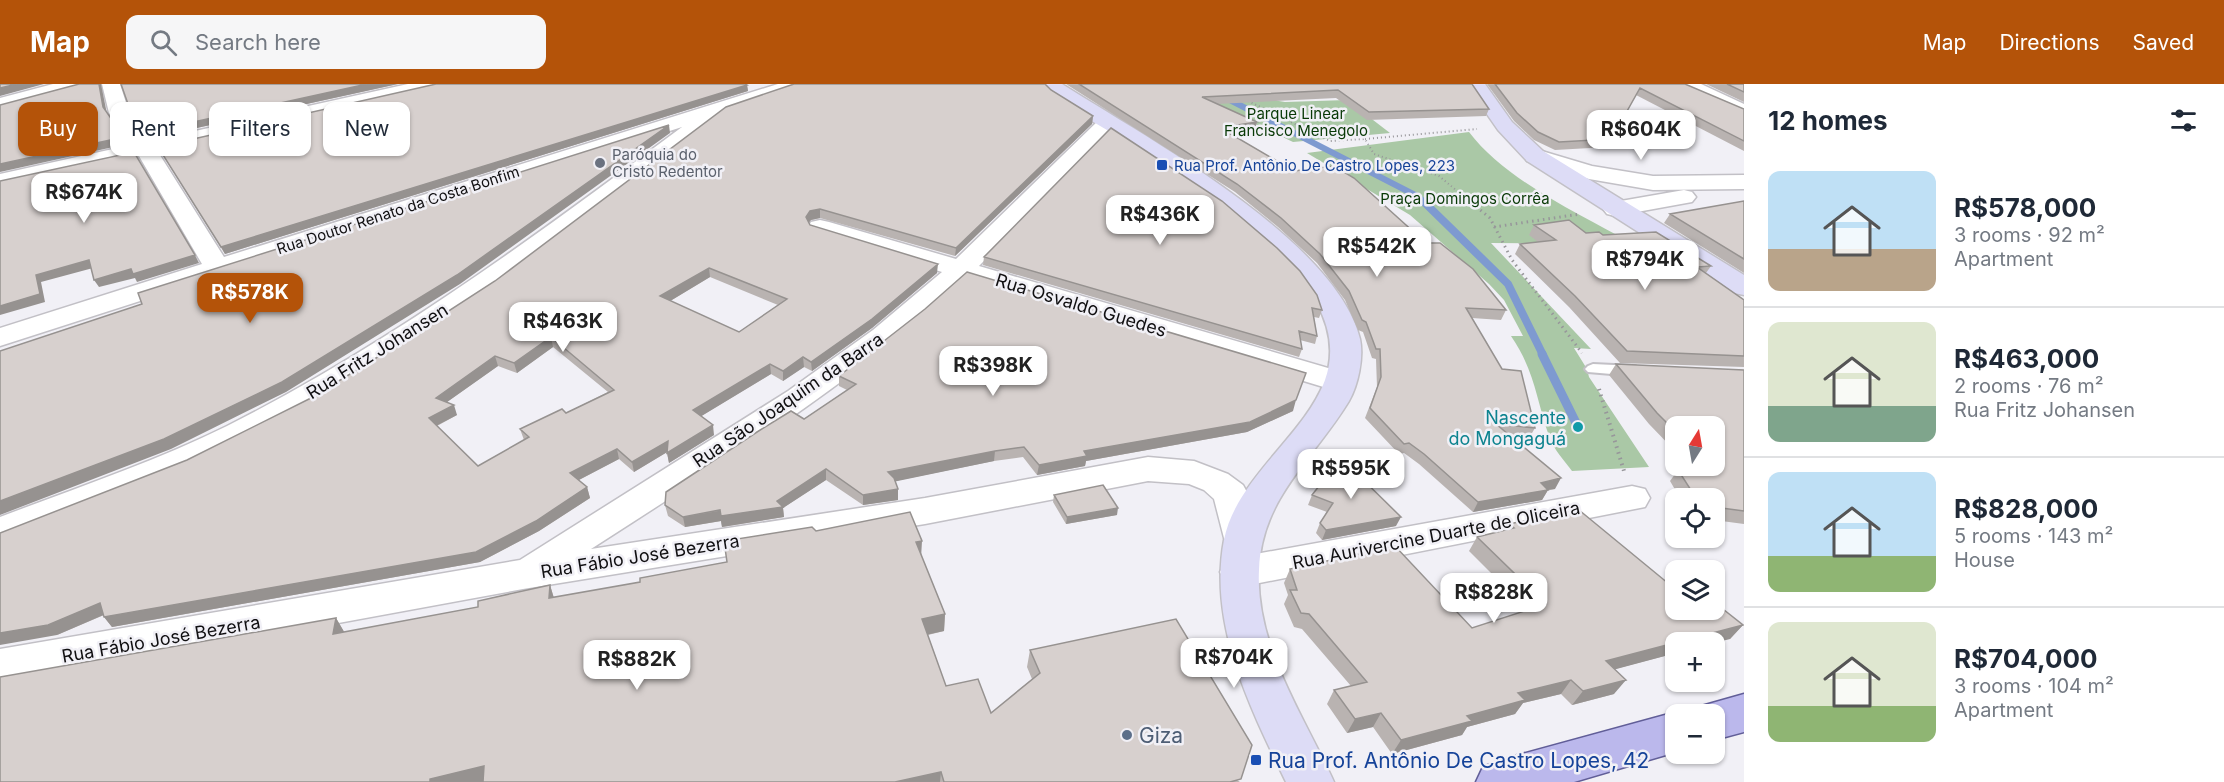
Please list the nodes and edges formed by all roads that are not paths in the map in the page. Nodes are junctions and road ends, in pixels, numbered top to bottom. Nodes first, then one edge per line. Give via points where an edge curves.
1 (75, 84) edge
2 (111, 84) edge
3 (434, 84) edge
4 (797, 84) edge
5 (1049, 84) edge
6 (1475, 84) edge
7 (1686, 84) edge
8 (116, 102) edge
9 (0, 104) edge
10 (719, 109) junction
11 (1744, 112) edge
12 (1107, 123) junction
13 (197, 137) edge
14 (113, 156) edge
15 (149, 156) edge
16 (1535, 156) junction
17 (0, 181) edge
18 (1744, 185) edge
19 (1615, 209) junction
20 (820, 226) edge
21 (217, 267) junction
22 (963, 269) junction
23 (1744, 286) edge
24 (0, 337) edge
25 (1593, 369) road end
26 (1651, 371) edge
27 (1341, 382) junction
28 (1632, 498) road end
29 (0, 531) edge
30 (1241, 555) junction
31 (524, 574) junction
32 (0, 667) edge
33 (1744, 713) edge
34 (1725, 718) edge
35 (1665, 735) edge
36 (1310, 782) edge
37 (1500, 782) edge

1 - 9 street
2 - 8 street
3 - 13 street
4 - 10 street, Rua Doutor Renato da Costa Bonfim
5 - 12 main road
6 - 16 main road via 1505,126
7 - 11 street
10 - 21 street, Rua Doutor Renato da Costa Bonfim
10 - 29 street, Rua Fritz Johansen via 492,278 315,391 218,442
12 - 22 street, Rua São Joaquim da Barra
12 - 27 main road via 1235,208 1312,276 1334,309 1345,339
14 - 17 street
15 - 21 street
16 - 18 street via 1589,172 1653,183
16 - 19 main road
18 - 19 street
19 - 23 main road
20 - 22 street, Rua Osvaldo Guedes
21 - 24 street, Rua Doutor Renato da Costa Bonfim
22 - 27 street, Rua Osvaldo Guedes
22 - 31 street, Rua São Joaquim da Barra via 882,336 795,399
25 - 26 lane
27 - 30 main road via 1310,434 1255,507
28 - 30 street, Rua Aurivercine Duarte de Oliceira
30 - 31 street, Rua Fábio José Bezerra via 1230,494 1216,482 1194,473 1148,469 925,511
30 - 36 main road via 1243,610 1254,654 1271,703
31 - 32 street, Rua Fábio José Bezerra
33 - 34 main road
35 - 37 main road

